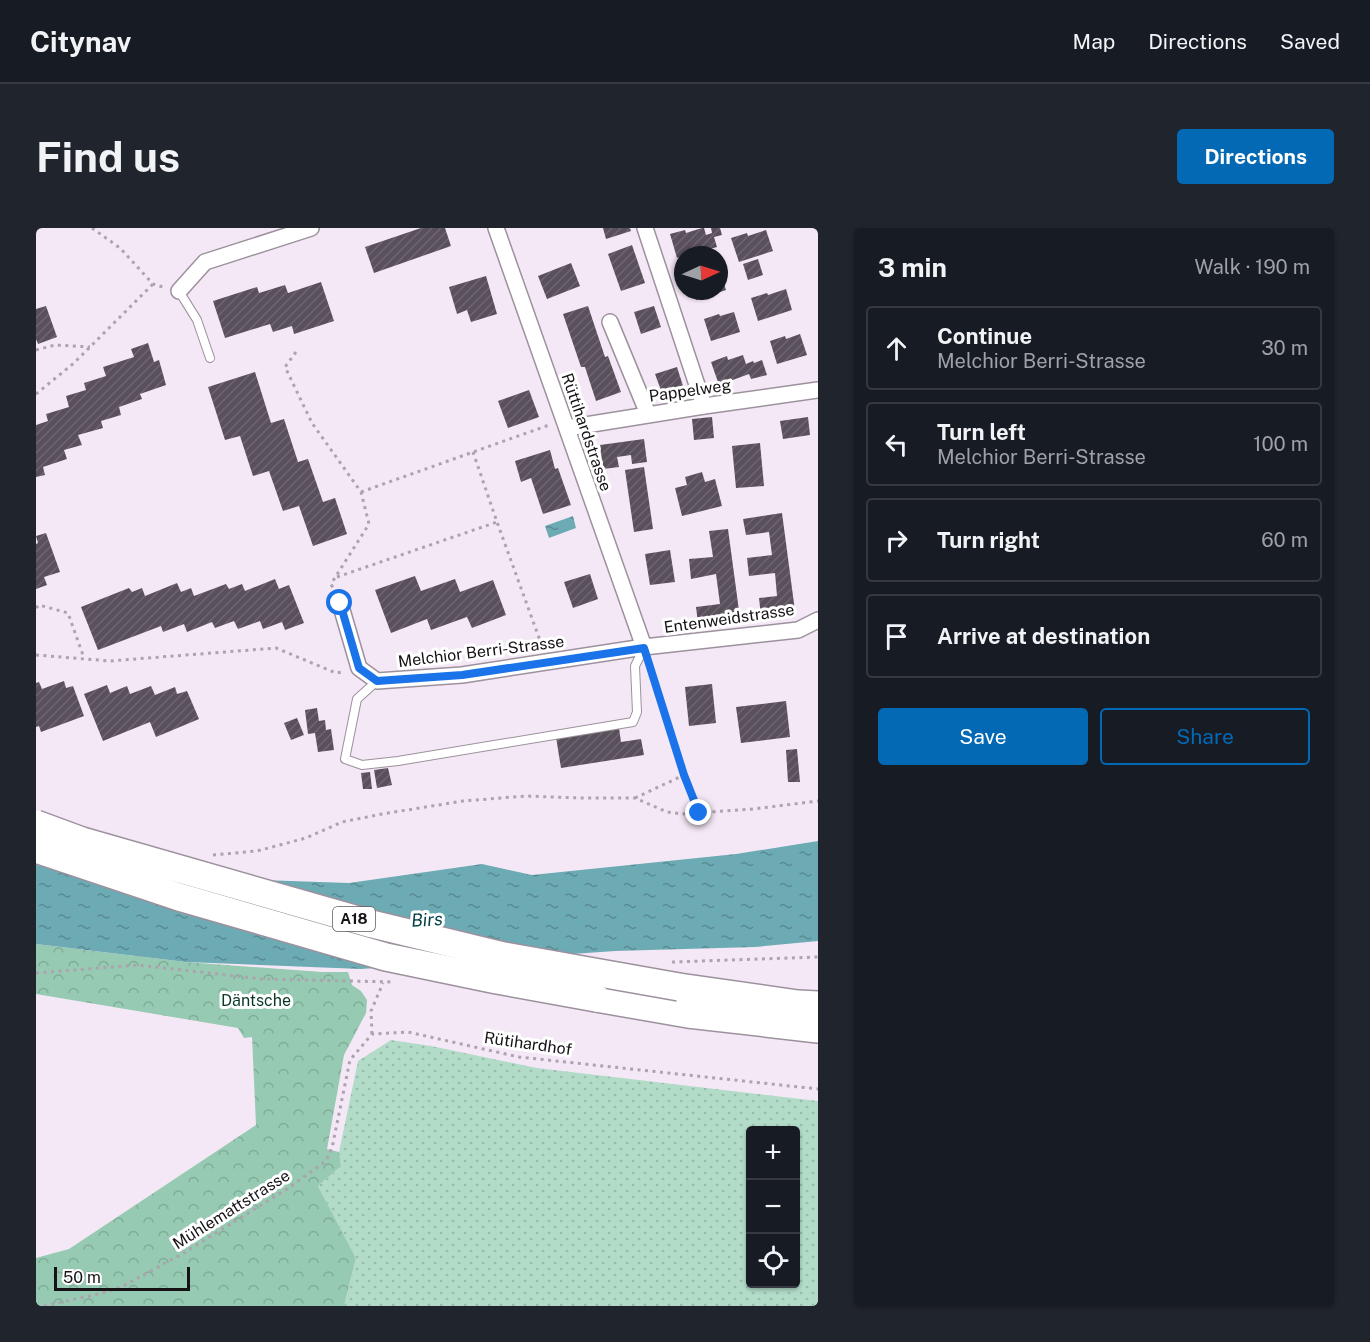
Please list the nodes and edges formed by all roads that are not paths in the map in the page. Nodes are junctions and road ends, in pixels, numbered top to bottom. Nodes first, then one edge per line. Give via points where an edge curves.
1 (311, 228) edge
2 (496, 228) edge
3 (645, 228) edge
4 (179, 291) joint
5 (610, 322) dead end
6 (210, 358) dead end
7 (818, 390) edge
8 (704, 406) junction
9 (648, 414) junction
10 (566, 424) junction
11 (340, 603) road end
12 (818, 620) edge
13 (644, 648) junction
14 (377, 681) junction
15 (36, 824) edge
16 (36, 849) edge
17 (818, 1005) edge
18 (818, 1029) edge

1 - 4 street via 205,262
2 - 10 street, Rüttihardstrasse
3 - 8 street
4 - 6 lane via 197,320
5 - 9 street
7 - 8 street, Pappelweg
8 - 9 street, Pappelweg
9 - 10 street, Pappelweg
10 - 13 street, Rüttihardstrasse
11 - 14 street, Melchior Berri-Strasse via 359,668
12 - 13 street, Entenweidstrasse via 798,630
13 - 14 street, Melchior Berri-Strasse via 462,675
13 - 14 lane via 635,666 637,712 633,722 362,765 345,759 357,699
15 - 17 highway, A18, bridge via 82,841 372,924 504,956 679,987
16 - 18 highway, A18, bridge via 179,897 386,957 688,1014

